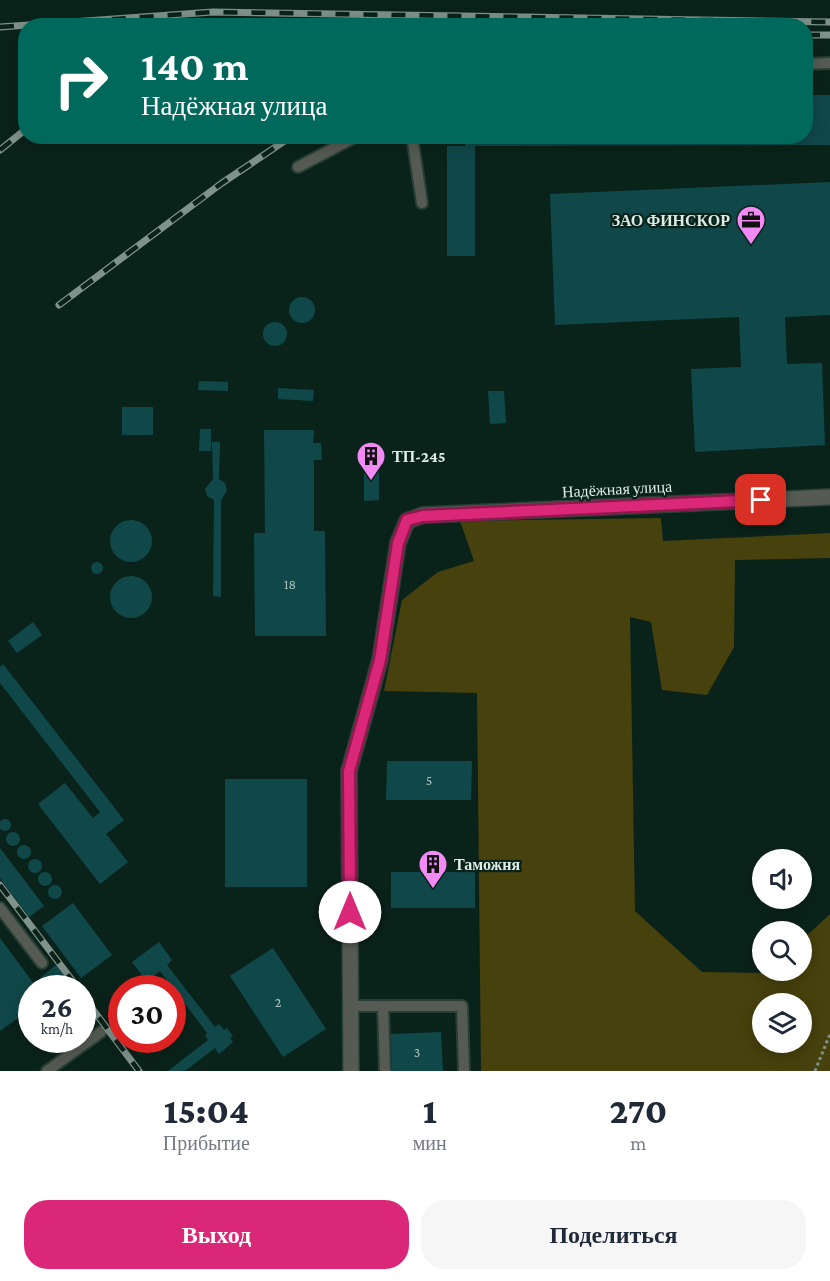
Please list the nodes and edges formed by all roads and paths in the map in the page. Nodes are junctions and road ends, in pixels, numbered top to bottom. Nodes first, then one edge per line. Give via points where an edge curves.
1 (813, 63) edge
2 (830, 63) edge
3 (342, 144) edge
4 (413, 144) edge
5 (298, 167) dead end
6 (422, 203) dead end
7 (830, 497) edge
8 (0, 908) edge
9 (42, 963) dead end
10 (351, 1006) junction
11 (383, 1006) junction
12 (100, 1032) dead end
13 (830, 1034) edge
14 (47, 1071) edge
15 (351, 1071) edge
16 (385, 1071) edge
17 (464, 1071) edge
18 (815, 1071) edge

1 - 2 lane
3 - 5 lane
4 - 6 lane
7 - 10 street, Надёжная улица via 433,515 407,520 398,543 380,660 349,771
8 - 9 lane
10 - 11 lane
10 - 15 street
11 - 16 lane
11 - 17 lane via 462,1006
12 - 14 lane
13 - 18 path

